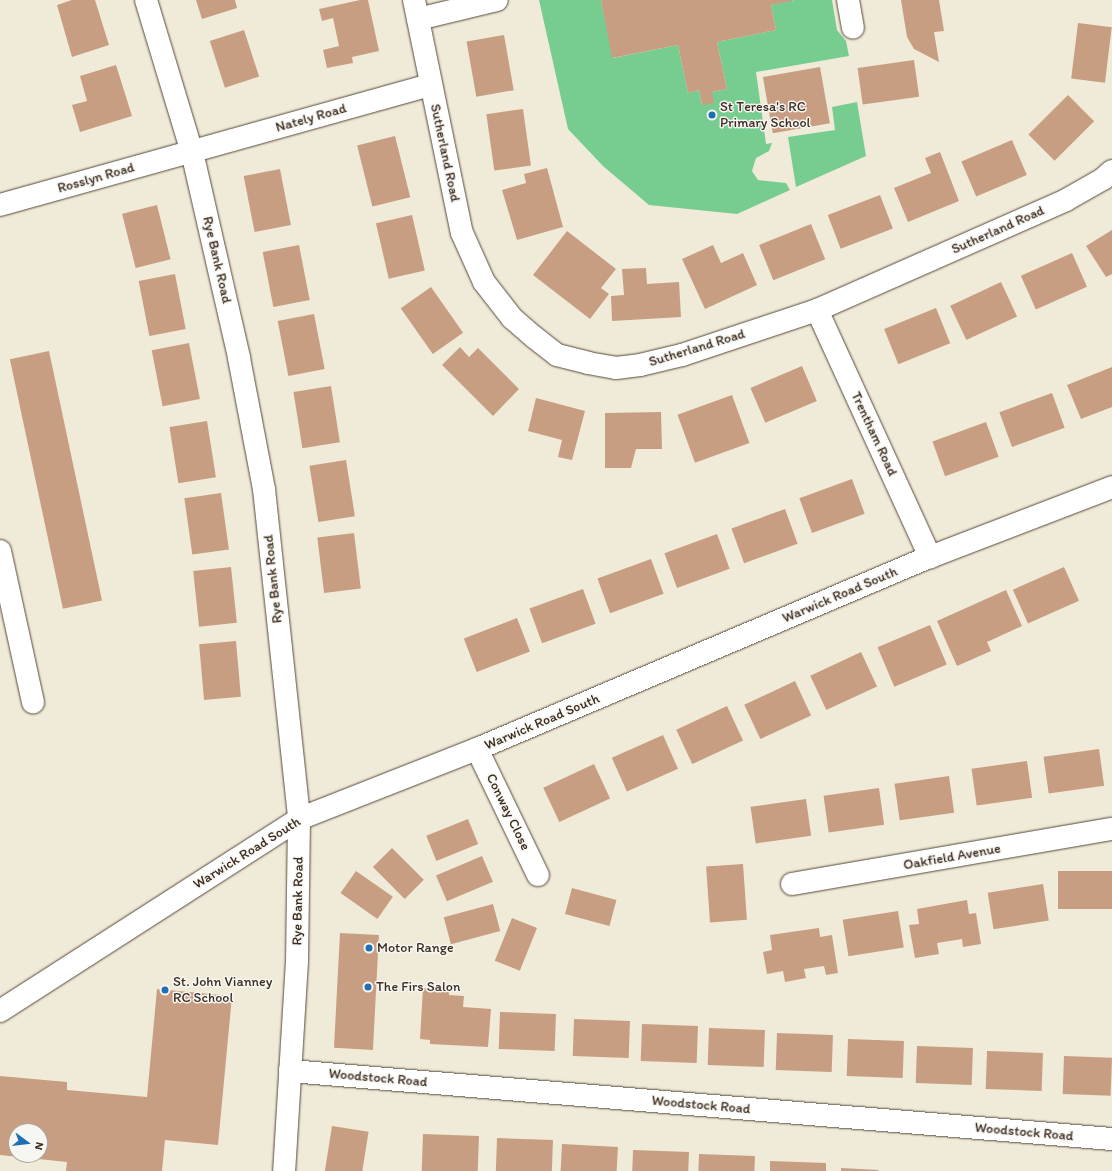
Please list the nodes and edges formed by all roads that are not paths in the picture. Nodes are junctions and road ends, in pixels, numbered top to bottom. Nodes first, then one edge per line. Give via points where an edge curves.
1 (146, 0) edge
2 (497, 0) edge
3 (848, 0) edge
4 (416, 10) edge
5 (852, 28) dead end
6 (430, 85) junction
7 (192, 152) junction
8 (1112, 171) edge
9 (0, 205) edge
10 (817, 310) junction
11 (1112, 487) edge
12 (0, 551) edge
13 (930, 557) junction
14 (33, 702) dead end
15 (477, 749) junction
16 (299, 819) junction
17 (1112, 829) edge
18 (538, 875) dead end
19 (792, 884) dead end
20 (0, 1011) edge
21 (290, 1071) junction
22 (1112, 1139) edge
23 (284, 1171) edge

1 - 7 street, Rye Bank Road
2 - 4 street
3 - 5 street
4 - 6 street, Sutherland Road
6 - 7 street, Nately Road
6 - 10 street, Sutherland Road via 462,233 484,282 512,318 557,355 616,368 640,365 682,355
7 - 9 street, Rosslyn Road
7 - 16 street, Rye Bank Road via 239,358 264,489
8 - 10 street, Sutherland Road via 1066,200
10 - 13 street, Trentham Road
11 - 13 street, Warwick Road South
12 - 14 street
13 - 15 street, Warwick Road South
15 - 16 street, Warwick Road South
15 - 18 street, Conway Close
16 - 20 street, Warwick Road South
16 - 21 street, Rye Bank Road via 297,961
17 - 19 street, Oakfield Avenue
21 - 22 street, Woodstock Road
21 - 23 street, Rye Bank Road

